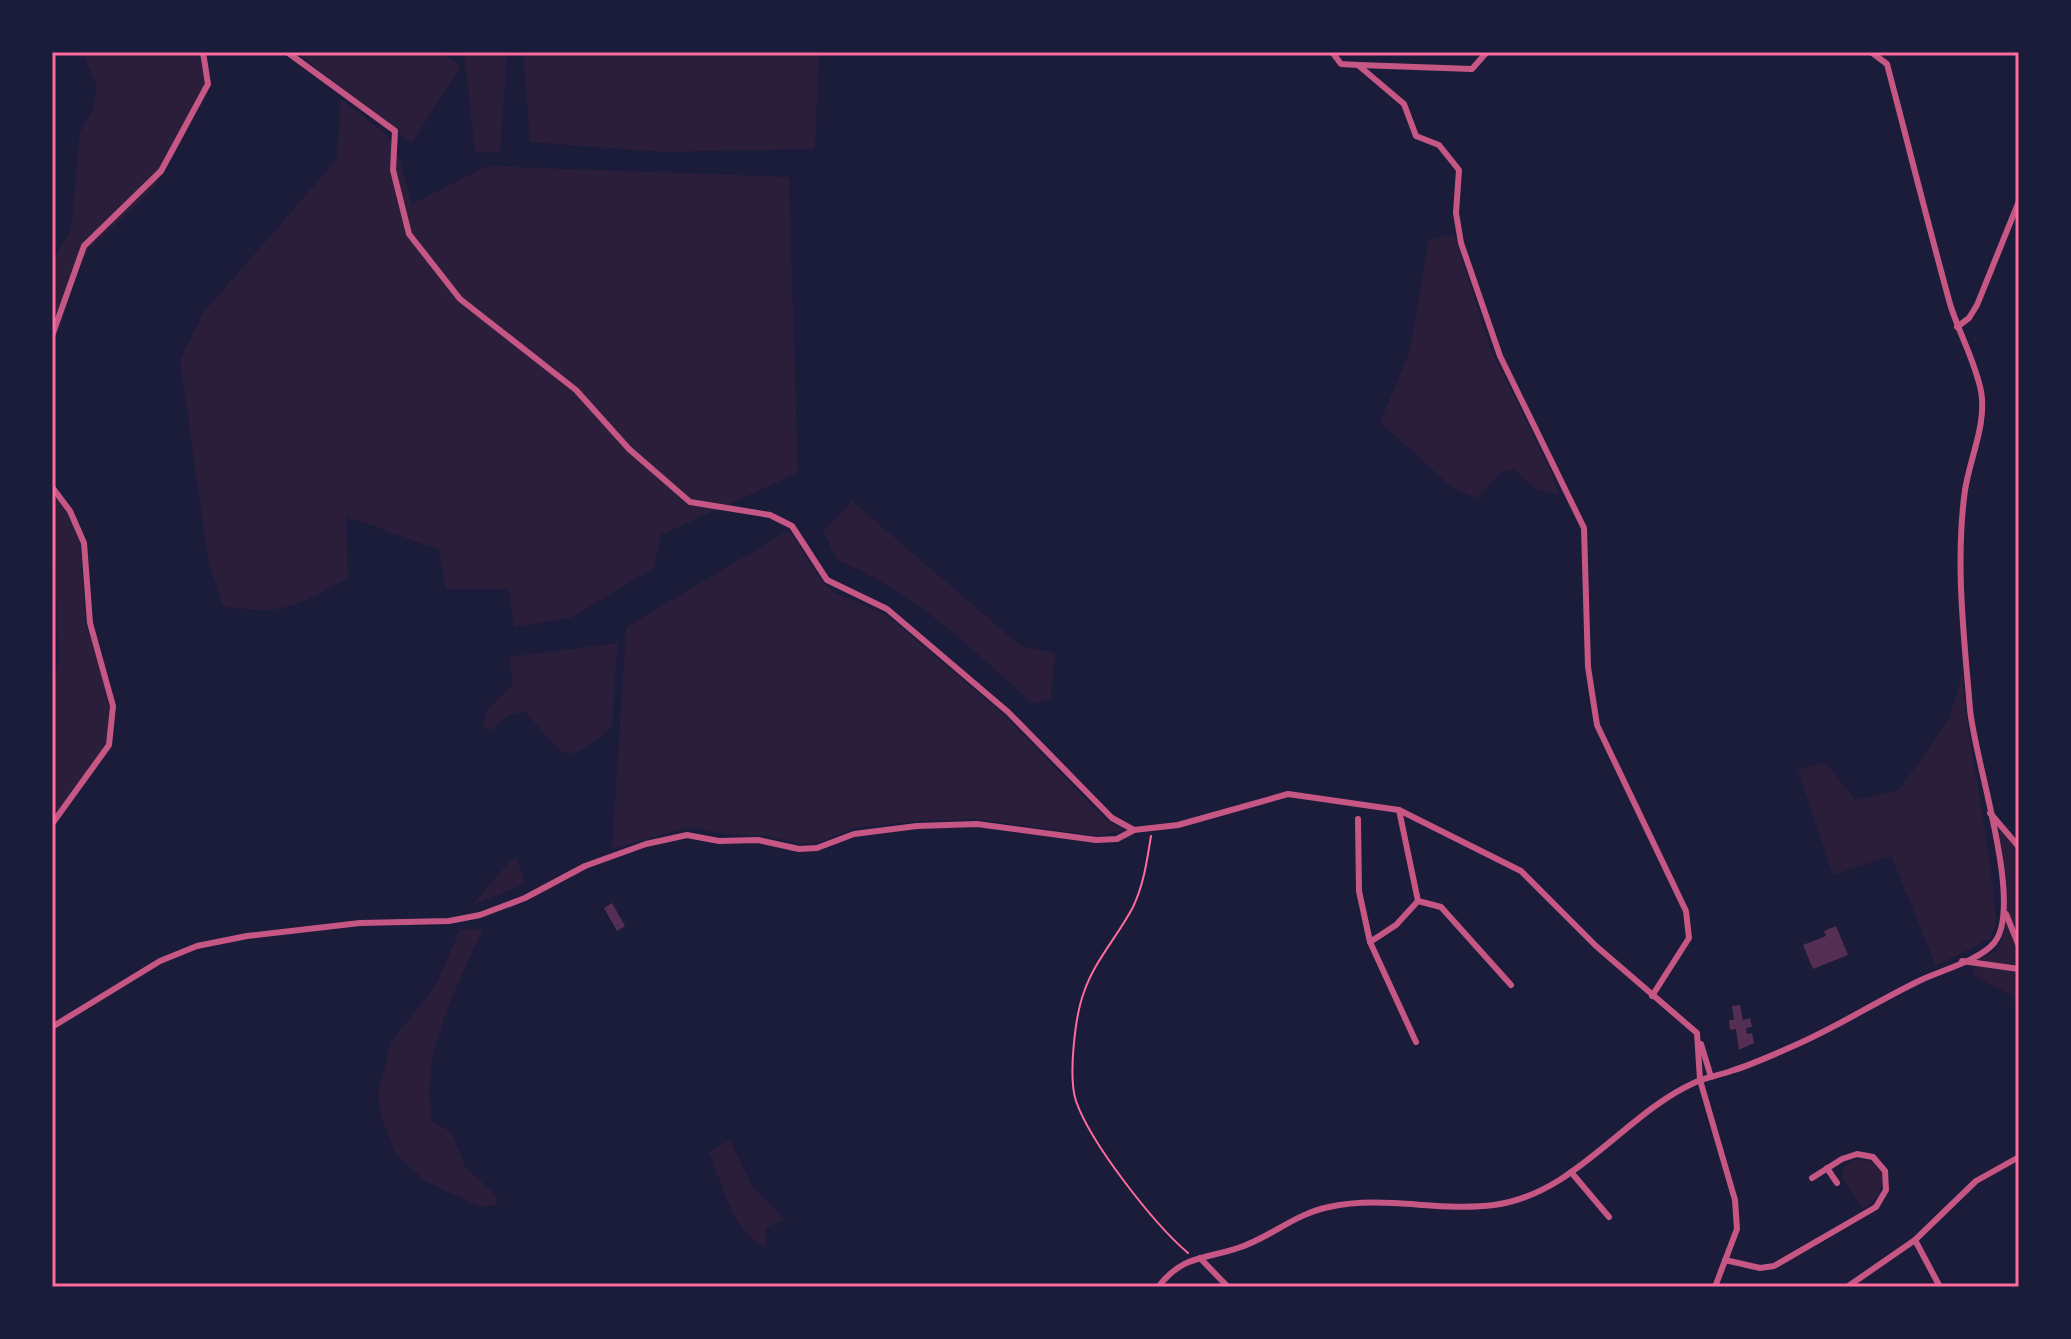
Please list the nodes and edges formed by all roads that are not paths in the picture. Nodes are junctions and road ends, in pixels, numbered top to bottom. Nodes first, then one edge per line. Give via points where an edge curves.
1 (203, 52) edge
2 (287, 52) edge
3 (1332, 52) edge
4 (1487, 52) edge
5 (1871, 52) edge
6 (1358, 65) junction
7 (2019, 201) edge
8 (1957, 327) junction
9 (52, 336) edge
10 (52, 487) edge
11 (1399, 810) junction
12 (1990, 813) junction
13 (1358, 819) dead end
14 (52, 824) edge
15 (1134, 830) junction
16 (2019, 847) edge
17 (1418, 901) junction
18 (2004, 910) junction
19 (1370, 942) junction
20 (2019, 946) edge
21 (1962, 961) junction
22 (2019, 969) edge
23 (1511, 985) dead end
24 (1652, 996) junction
25 (52, 1027) edge
26 (1697, 1033) junction
27 (1416, 1042) dead end
28 (1711, 1077) junction
29 (1700, 1080) junction
30 (2019, 1157) edge
31 (1827, 1168) junction
32 (1571, 1172) junction
33 (1812, 1178) dead end
34 (1837, 1183) dead end
35 (1609, 1217) dead end
36 (1915, 1240) junction
37 (1200, 1258) junction
38 (1725, 1260) junction
39 (1158, 1287) edge
40 (1228, 1287) edge
41 (1715, 1287) edge
42 (1847, 1287) edge
43 (1940, 1287) edge

1 - 9 street via 208,84 161,171 84,246
2 - 15 street via 395,131 393,170 409,234 460,299 576,390 629,449 690,502 770,515 792,526 827,580 887,609 1008,712 1112,818
3 - 6 street via 1341,64
4 - 6 street via 1472,69
5 - 8 street via 1887,64
6 - 24 street via 1404,104 1416,136 1439,145 1459,170 1456,213 1461,243 1500,356 1584,528 1588,667 1597,725 1686,911 1689,938
7 - 8 street via 1977,305
8 - 12 street via 1982,399 1965,490 1959,592 1974,743
10 - 14 street via 84,543 90,623 113,706 109,745
11 - 15 street via 1288,794 1152,831
11 - 17 street
11 - 24 street via 1521,871
12 - 16 street
12 - 18 street
13 - 19 street via 1359,891
15 - 25 street via 1117,839 1096,840 977,824 917,826 854,834 799,849 687,835 585,866 480,915 360,923 197,946 160,961
17 - 19 street
17 - 23 street via 1441,907
18 - 20 street
18 - 21 street via 2001,933 1991,948
19 - 27 street
21 - 22 street
21 - 28 street via 1794,1046
24 - 26 street
26 - 28 street
26 - 29 street
28 - 29 street
29 - 32 street via 1674,1093
29 - 38 street via 1735,1200 1737,1229
30 - 36 street via 1976,1181
31 - 33 street
31 - 34 street
31 - 38 street via 1857,1154 1873,1157 1885,1171 1886,1190 1876,1207 1774,1266
32 - 35 street
32 - 37 street via 1501,1204 1331,1206 1295,1217 1243,1247
36 - 42 street
36 - 43 street
37 - 39 street via 1176,1266
37 - 40 street
38 - 41 street

